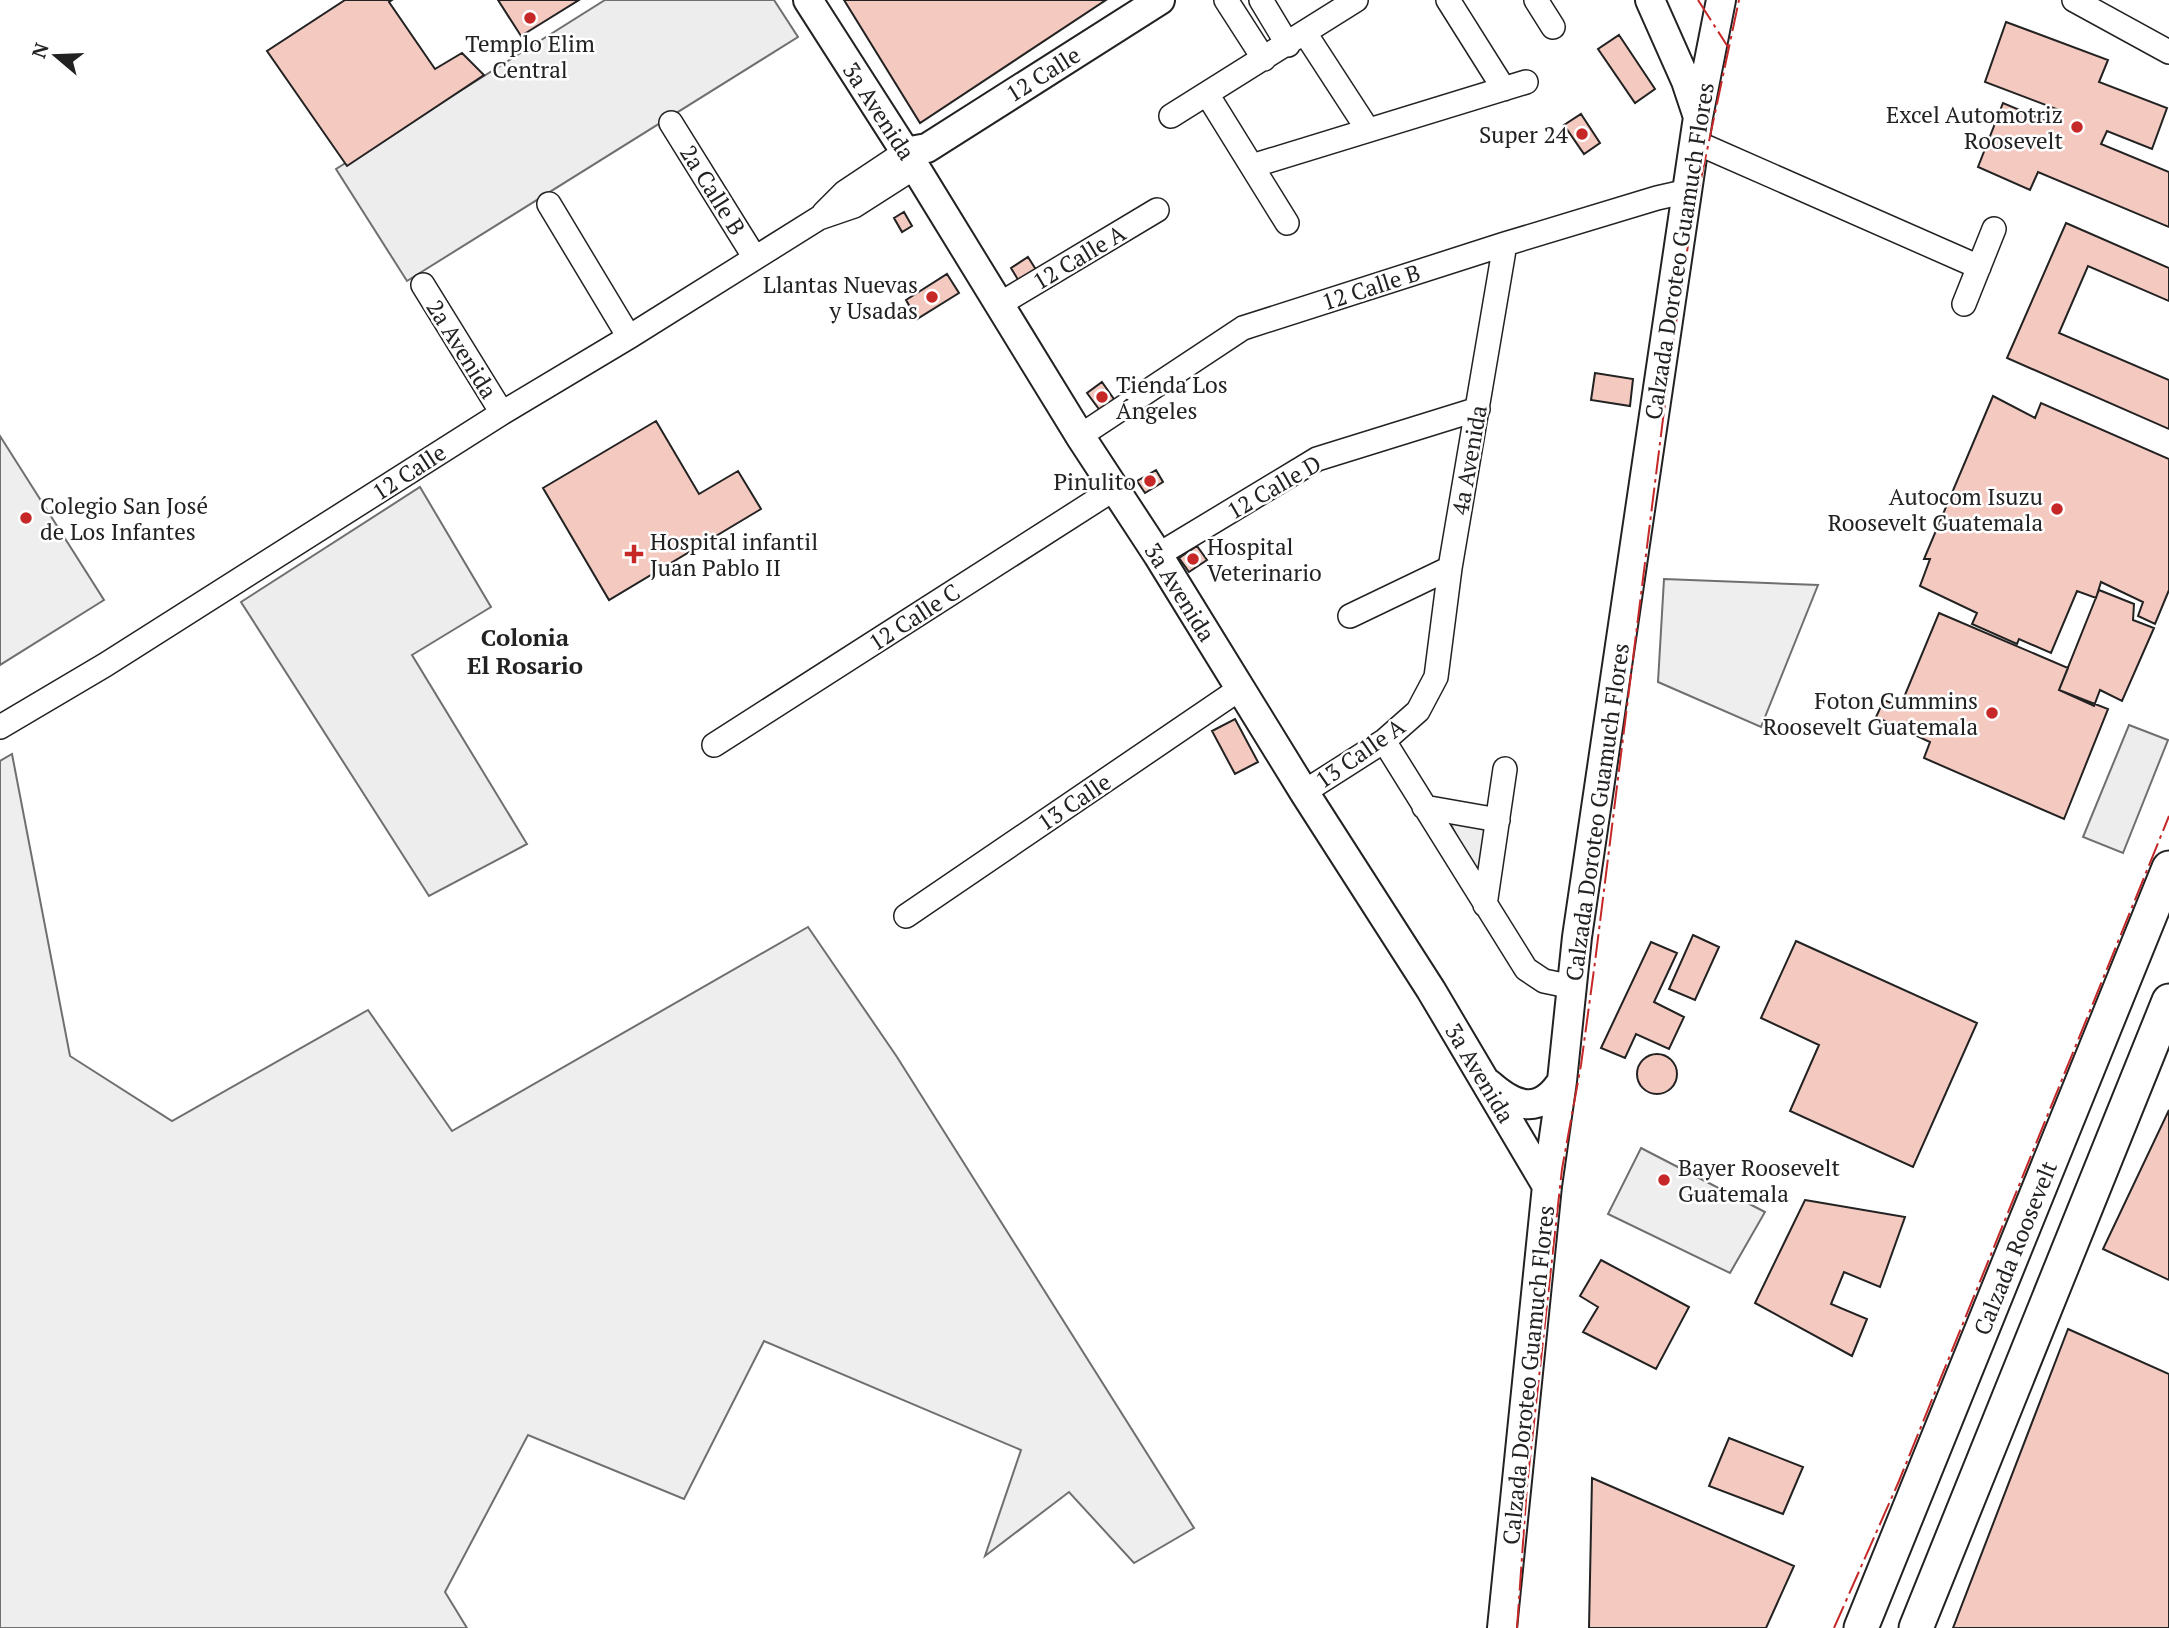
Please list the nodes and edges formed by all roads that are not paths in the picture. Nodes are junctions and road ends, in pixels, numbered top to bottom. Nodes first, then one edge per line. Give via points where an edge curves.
1 (808, 0) edge
2 (1160, 0) edge
3 (1226, 0) edge
4 (1356, 0) edge
5 (1448, 0) edge
6 (1536, 0) edge
7 (1650, 0) edge
8 (1721, 0) edge
9 (2074, 0) edge
10 (1262, 2) edge
11 (1239, 20) junction
12 (1553, 27) dead end
13 (1296, 39) junction
14 (2169, 52) edge
15 (1264, 59) junction
16 (1526, 82) dead end
17 (1504, 89) junction
18 (1207, 94) junction
19 (1171, 116) dead end
20 (671, 123) dead end
21 (1696, 129) junction
22 (1368, 130) junction
23 (916, 156) junction
24 (1252, 166) junction
25 (1688, 191) junction
26 (549, 204) dead end
27 (1157, 210) dead end
28 (1287, 223) dead end
29 (1994, 229) dead end
30 (1505, 244) junction
31 (755, 258) junction
32 (1979, 267) junction
33 (423, 285) dead end
34 (1000, 304) junction
35 (1964, 304) dead end
36 (629, 337) junction
37 (1478, 409) junction
38 (502, 413) junction
39 (1080, 436) junction
40 (1114, 489) junction
41 (1158, 555) junction
42 (1451, 568) junction
43 (1350, 616) dead end
44 (1436, 677) joint
45 (1241, 688) junction
46 (0, 727) edge
47 (1384, 741) junction
48 (714, 745) dead end
49 (1505, 769) dead end
50 (1304, 792) junction
51 (1424, 807) junction
52 (1499, 820) junction
53 (2169, 868) edge
54 (1485, 905) junction
55 (906, 916) dead end
56 (1573, 987) junction
57 (2169, 1001) edge
58 (1485, 1079) junction
59 (1562, 1081) junction
60 (1547, 1186) junction
61 (1932, 1457) junction
62 (1976, 1482) junction
63 (1502, 1628) edge
64 (1861, 1628) edge
65 (1916, 1628) edge

1 - 23 main road, 3a Avenida
2 - 23 main road, 12 Calle
3 - 11 street
4 - 13 street
5 - 17 street
6 - 12 street
7 - 21 main road via 1686,81
8 - 21 main road, Calzada Doroteo Guamuch Flores
9 - 14 street
10 - 11 street
10 - 13 street
11 - 15 street
13 - 15 street
13 - 22 street
15 - 18 street
16 - 17 street
17 - 22 street
18 - 19 street
18 - 24 street
20 - 31 street, 2a Calle B
21 - 25 main road, Calzada Doroteo Guamuch Flores
21 - 32 street
22 - 24 street
23 - 31 street, 12 Calle via 845,192 819,218
23 - 34 main road, 3a Avenida
24 - 28 street
25 - 30 street, 12 Calle B
25 - 56 main road, Calzada Doroteo Guamuch Flores
26 - 36 street
27 - 34 street, 12 Calle A
29 - 32 street
30 - 37 street, 4a Avenida
30 - 39 street, 12 Calle B via 1243,328
31 - 36 street, 12 Calle
32 - 35 street
33 - 38 street, 2a Avenida
34 - 39 main road, 3a Avenida
36 - 38 street, 12 Calle
37 - 41 street, 12 Calle D via 1317,459
37 - 42 street, 4a Avenida
38 - 46 street, 12 Calle
39 - 40 main road, 3a Avenida
40 - 41 main road, 3a Avenida
40 - 48 street, 12 Calle C
41 - 45 main road, 3a Avenida
42 - 43 street
42 - 44 street, 4a Avenida
44 - 47 street, 13 Calle A via 1418,711
45 - 50 main road, 3a Avenida
45 - 55 street, 13 Calle
47 - 50 street, 13 Calle A
47 - 51 street
49 - 52 street
50 - 58 main road, 3a Avenida
51 - 52 street
51 - 54 street
52 - 54 street
53 - 61 highway, Calzada Roosevelt
54 - 56 street via 1525,969 1544,981
56 - 59 main road, Calzada Doroteo Guamuch Flores
57 - 62 highway
58 - 59 main road via 1507,1098 1531,1105 1549,1098
58 - 60 main road, 3a Avenida
59 - 60 main road, Calzada Doroteo Guamuch Flores
60 - 63 main road, Calzada Doroteo Guamuch Flores
61 - 62 highway via 1954,1414 1967,1408 1973,1412 1977,1428
61 - 64 highway, Calzada Roosevelt
62 - 65 highway

